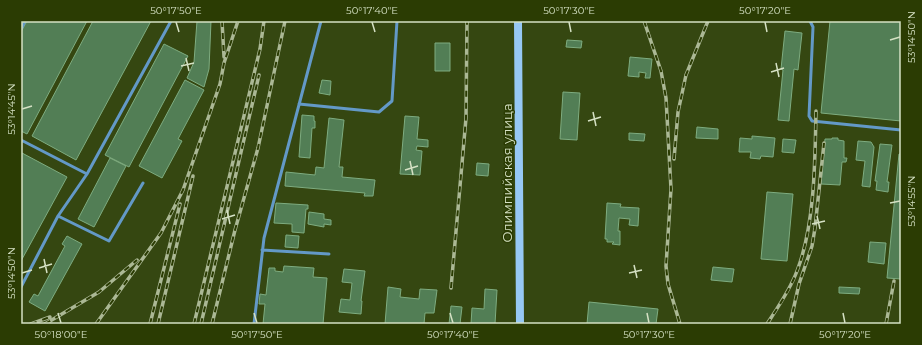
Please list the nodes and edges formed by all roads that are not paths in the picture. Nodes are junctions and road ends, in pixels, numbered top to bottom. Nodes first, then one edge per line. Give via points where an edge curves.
1 (25, 21) edge
2 (170, 21) edge
3 (321, 21) edge
4 (397, 21) edge
5 (518, 21) edge
6 (810, 21) edge
7 (21, 29) edge
8 (299, 104) junction
9 (901, 130) edge
10 (21, 140) edge
11 (87, 174) junction
12 (143, 183) dead end
13 (58, 216) junction
14 (262, 250) junction
15 (329, 254) dead end
16 (21, 287) edge
17 (254, 324) edge
18 (520, 324) edge

1 - 7 lane
2 - 11 lane
3 - 8 lane
4 - 8 lane via 392,101 378,112
5 - 18 street, Олимпийская улица
6 - 9 lane via 813,27 809,116 812,121
8 - 14 lane
10 - 11 lane
11 - 13 lane
12 - 13 lane via 109,241
13 - 16 lane
14 - 15 lane
14 - 17 lane

